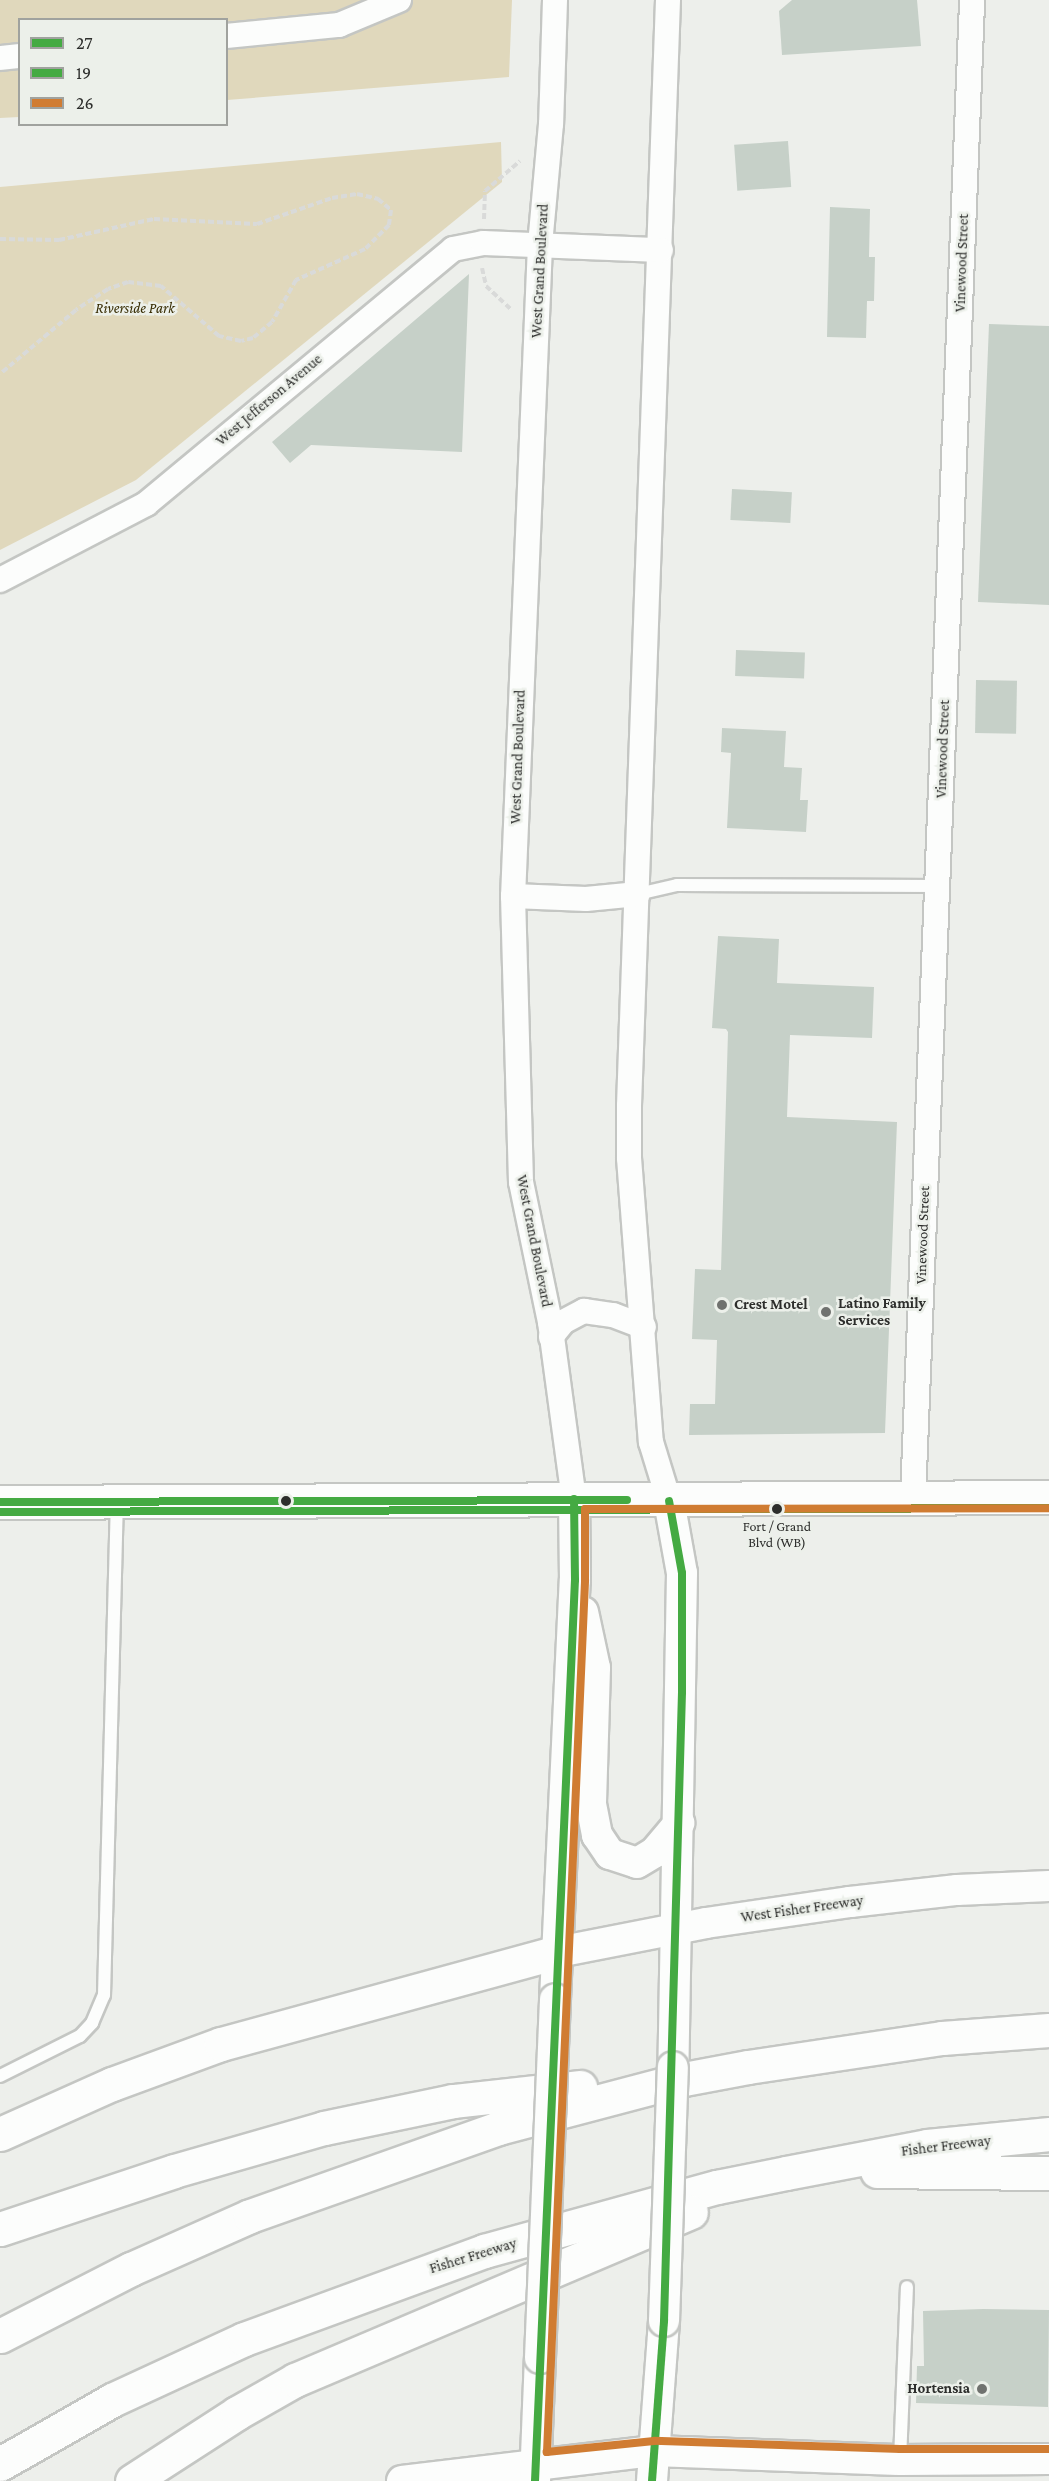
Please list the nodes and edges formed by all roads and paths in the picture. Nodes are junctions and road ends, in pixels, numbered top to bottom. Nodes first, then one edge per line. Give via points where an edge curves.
1 (399, 0) edge
2 (555, 0) edge
3 (668, 0) edge
4 (972, 0) edge
5 (228, 36) edge
6 (18, 56) edge
7 (0, 57) edge
8 (524, 157) dead end
9 (484, 221) dead end
10 (0, 239) edge
11 (540, 245) junction
12 (661, 250) junction
13 (482, 265) dead end
14 (514, 313) dead end
15 (0, 374) edge
16 (0, 580) edge
17 (937, 886) junction
18 (638, 894) junction
19 (513, 896) junction
20 (644, 1327) junction
21 (551, 1336) junction
22 (1049, 1497) edge
23 (913, 1498) junction
24 (574, 1499) junction
25 (117, 1501) junction
26 (669, 1501) junction
27 (0, 1502) edge
28 (575, 1580) junction
29 (679, 1823) junction
30 (1049, 1886) edge
31 (677, 1929) junction
32 (558, 1952) junction
33 (1049, 2030) edge
34 (748, 2067) junction
35 (0, 2076) edge
36 (0, 2134) edge
37 (1049, 2134) edge
38 (1049, 2173) edge
39 (779, 2174) junction
40 (0, 2229) edge
41 (907, 2287) dead end
42 (0, 2336) edge
43 (654, 2451) junction
44 (1049, 2459) edge
45 (900, 2460) junction
46 (0, 2464) edge
47 (536, 2473) edge
48 (132, 2481) edge
49 (402, 2481) edge
50 (652, 2481) edge

1 - 5 street via 339,25
2 - 11 street, West Grand Boulevard via 551,124
3 - 12 street
4 - 17 street, Vinewood Street
6 - 7 street
8 - 9 path via 485,191
10 - 15 path via 58,240 154,219 257,224 332,198 357,194 378,199 391,210 388,225 365,249 296,280 272,322 253,338 241,341 219,336 161,286 128,282 108,289 76,310
11 - 12 street, West Jefferson Avenue
11 - 16 street, West Jefferson Avenue via 483,243 453,249 146,504
11 - 19 street, West Grand Boulevard
12 - 18 street
13 - 14 path via 486,286
17 - 18 lane via 677,885
17 - 23 street, Vinewood Street
18 - 19 street via 586,900
18 - 20 street via 629,1158
19 - 21 street, West Grand Boulevard via 520,1182
20 - 21 street via 613,1315 584,1311 563,1322
20 - 26 street via 651,1442
21 - 24 street, West Grand Boulevard
22 - 23 main road
23 - 26 main road
24 - 25 main road
24 - 26 main road
24 - 28 street, West Grand Boulevard
25 - 27 main road
25 - 35 lane via 104,1995 92,2023 80,2036
26 - 29 street via 682,1573
28 - 29 street via 595,1668 591,1804 597,1834 610,1854 637,1863 655,1852
28 - 32 street, West Grand Boulevard
29 - 31 street
30 - 31 street, West Fisher Freeway via 957,1890 849,1902
31 - 32 street, West Fisher Freeway
31 - 43 street, bridge via 664,2321
32 - 36 main road via 221,2044 112,2084
32 - 47 street, West Grand Boulevard, bridge
33 - 34 main road via 920,2041
34 - 40 main road via 453,2102 355,2120 214,2158
34 - 42 main road via 550,2113 353,2176 191,2242
37 - 39 main road, Fisher Freeway via 927,2146
38 - 39 main road
39 - 46 main road, Fisher Freeway via 484,2251 358,2295 173,2371 112,2400
39 - 48 main road via 306,2375 237,2413
41 - 45 lane
43 - 45 street via 855,2455
43 - 47 street
43 - 50 street
44 - 45 street
47 - 49 street

